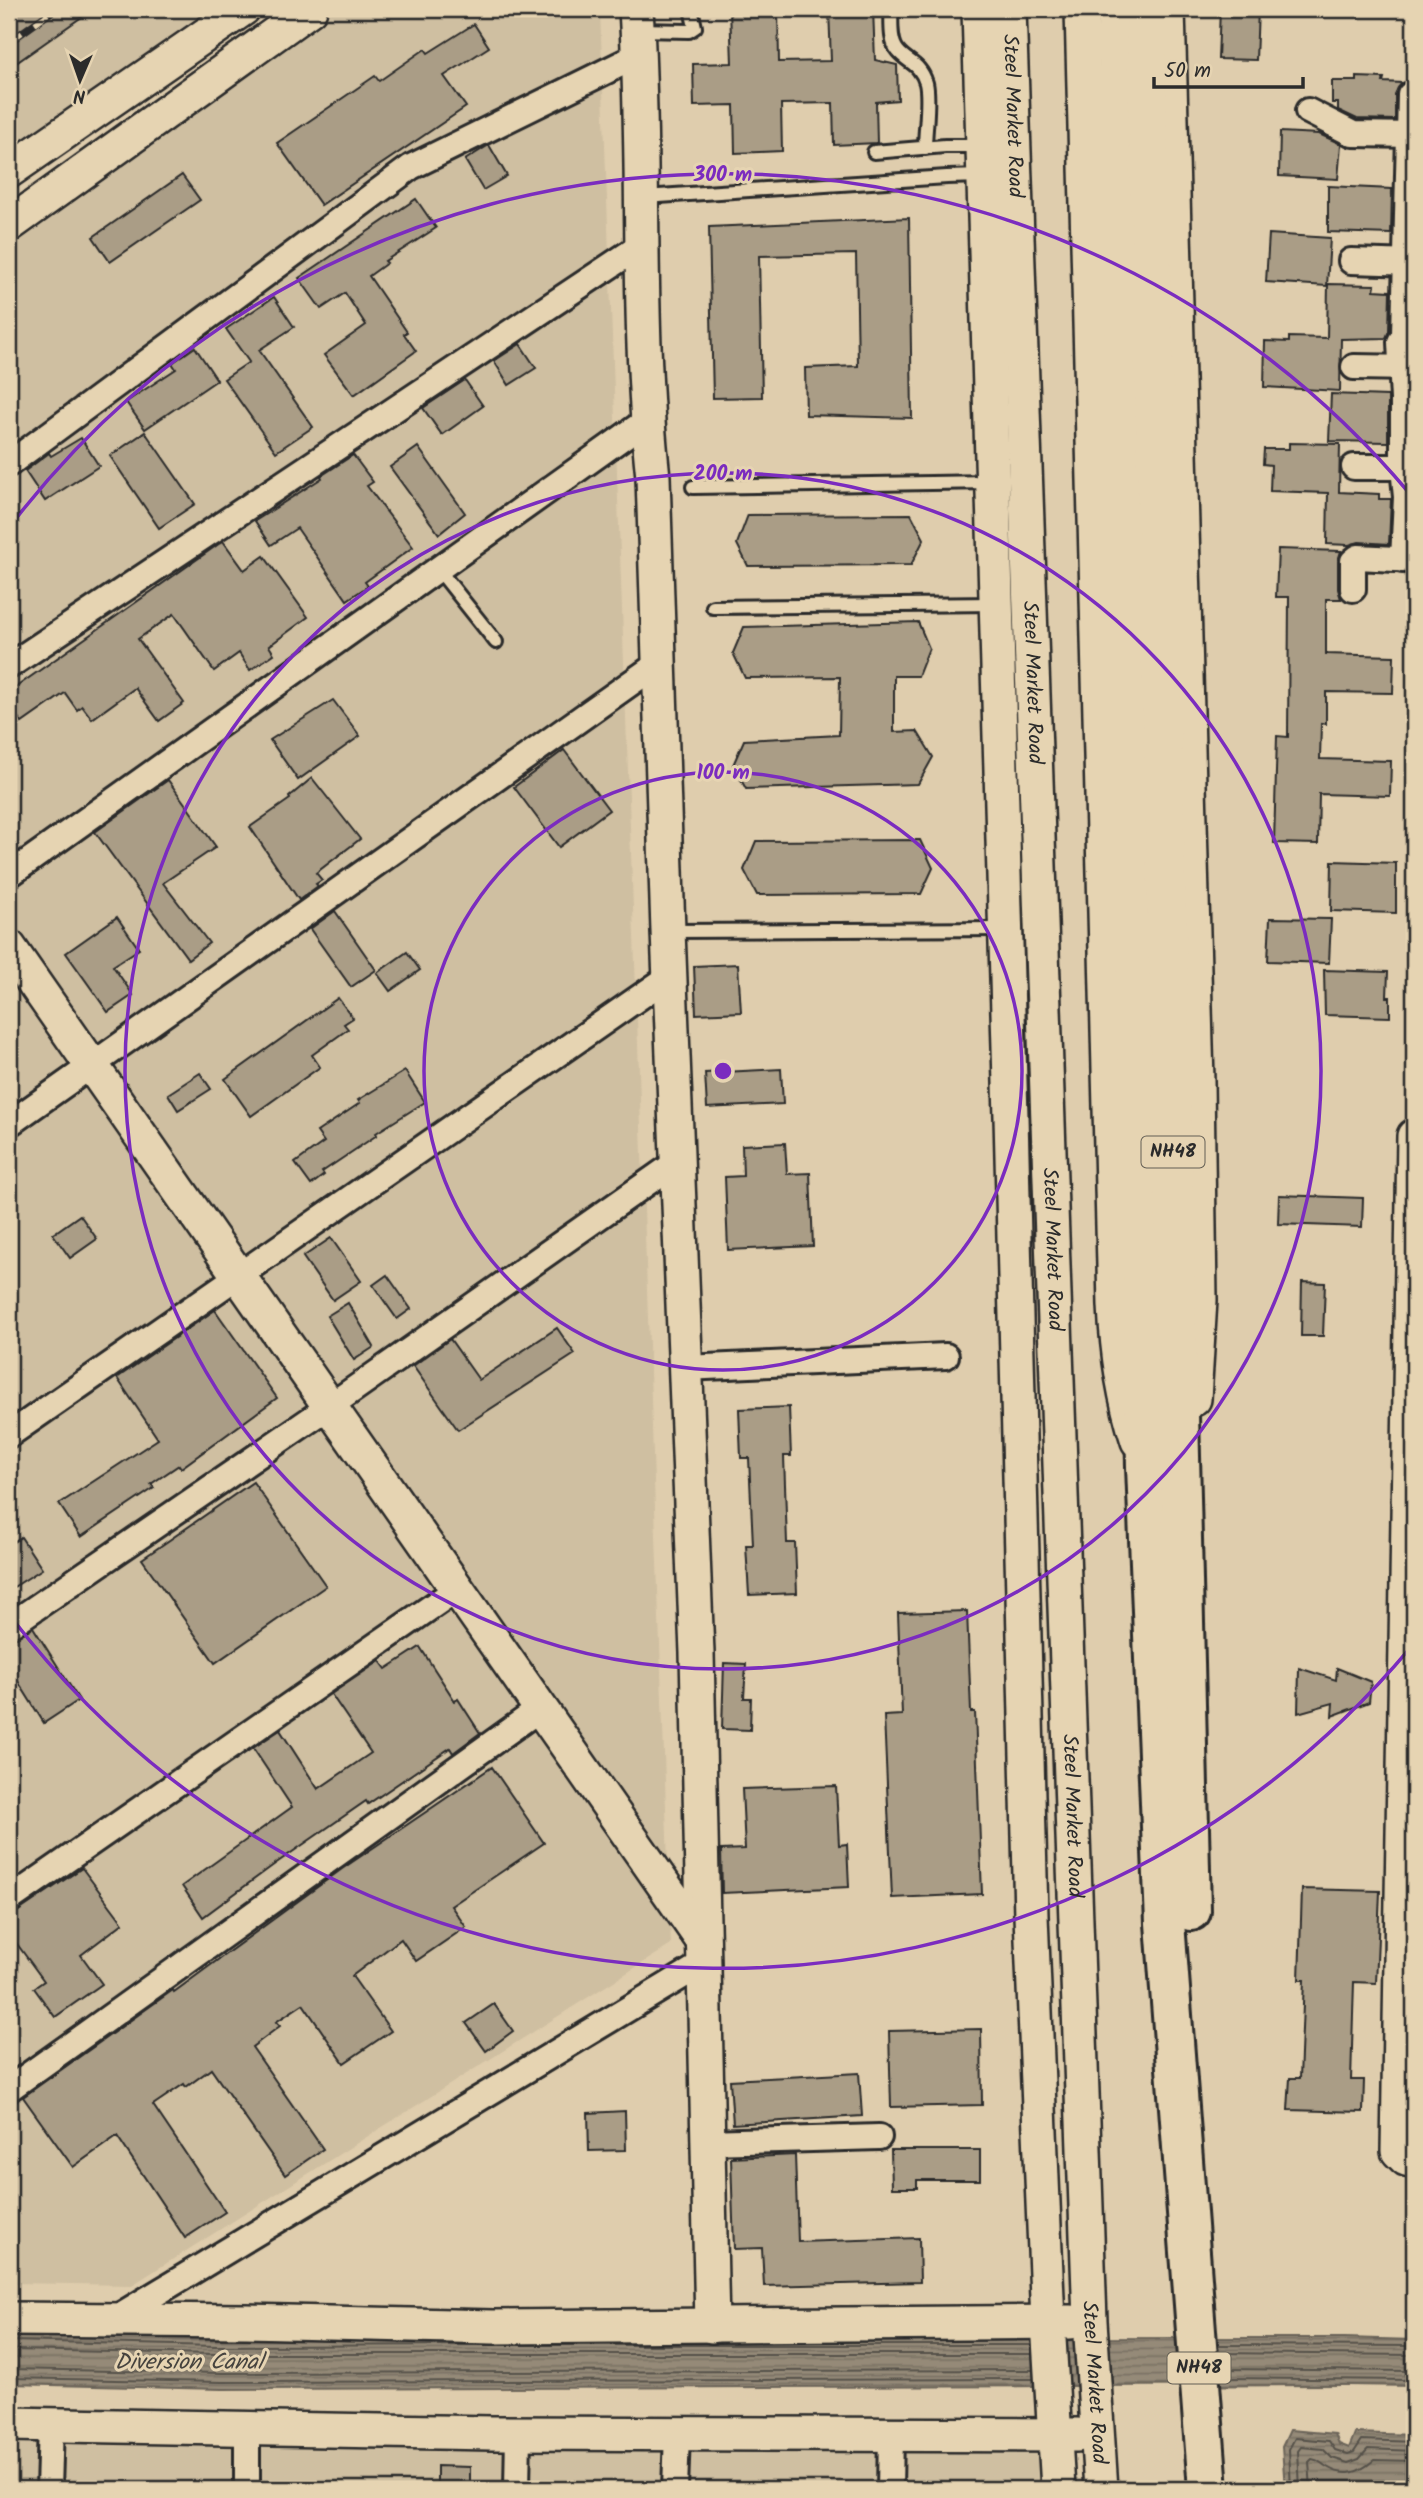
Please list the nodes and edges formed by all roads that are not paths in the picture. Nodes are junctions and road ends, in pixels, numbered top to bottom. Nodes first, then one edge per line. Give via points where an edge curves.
1 (243, 9) edge
2 (310, 9) edge
3 (691, 9) edge
4 (891, 9) edge
5 (979, 9) edge
6 (1009, 9) edge
7 (1083, 9) edge
8 (1117, 9) edge
9 (1145, 9) edge
10 (1168, 9) edge
11 (638, 31) edge
12 (1410, 95) dead end
13 (1308, 111) dead end
14 (1411, 135) edge
15 (925, 148) junction
16 (874, 152) dead end
17 (994, 166) junction
18 (9, 171) edge
19 (643, 197) junction
20 (9, 225) edge
21 (643, 244) junction
22 (1351, 261) dead end
23 (1410, 263) edge
24 (1354, 367) dead end
25 (1407, 368) edge
26 (647, 420) junction
27 (9, 464) edge
28 (1354, 467) dead end
29 (1408, 467) edge
30 (1026, 481) junction
31 (993, 482) junction
32 (693, 487) dead end
33 (1409, 560) edge
34 (438, 569) junction
35 (1353, 589) dead end
36 (1030, 603) junction
37 (997, 604) junction
38 (713, 607) dead end
39 (496, 642) dead end
40 (659, 663) junction
41 (9, 666) edge
42 (9, 875) edge
43 (1006, 929) junction
44 (668, 931) junction
45 (9, 947) edge
46 (670, 976) junction
47 (92, 1065) junction
48 (9, 1124) edge
49 (1414, 1136) edge
50 (677, 1162) junction
51 (238, 1275) junction
52 (1056, 1345) junction
53 (1018, 1348) junction
54 (946, 1356) dead end
55 (685, 1368) junction
56 (330, 1406) junction
57 (9, 1435) edge
58 (1163, 1470) junction
59 (457, 1588) junction
60 (9, 1626) edge
61 (541, 1708) junction
62 (1409, 1786) edge
63 (9, 1899) edge
64 (704, 1952) junction
65 (9, 2089) edge
66 (879, 2137) dead end
67 (708, 2143) junction
68 (1414, 2161) edge
69 (9, 2319) edge
70 (114, 2319) junction
71 (1090, 2321) junction
72 (1048, 2322) junction
73 (712, 2326) junction
74 (9, 2424) edge
75 (51, 2424) junction
76 (247, 2428) junction
77 (518, 2433) junction
78 (677, 2433) junction
79 (891, 2433) junction
80 (1055, 2435) junction
81 (1097, 2435) junction
82 (1218, 2444) junction
83 (49, 2489) edge
84 (247, 2489) edge
85 (517, 2489) edge
86 (676, 2489) edge
87 (890, 2489) edge
88 (1058, 2489) edge
89 (1101, 2489) edge
90 (1208, 2489) edge
91 (1234, 2489) edge

1 - 18 street
2 - 20 street
3 - 11 lane via 695,27 689,31
4 - 15 lane via 892,40 920,70 926,84
5 - 17 street, Steel Market Road
6 - 17 street, Steel Market Road
7 - 58 street via 1115,1305 1127,1409
8 - 58 highway, NH48
9 - 58 highway, NH48
10 - 58 street via 1195,956 1199,1272 1194,1401
11 - 19 street
11 - 27 street via 411,167
12 - 14 street
13 - 14 street via 1353,134
14 - 23 street
15 - 16 lane
15 - 17 lane
17 - 19 lane via 947,177
17 - 30 street, Steel Market Road
17 - 31 street, Steel Market Road
19 - 21 street
21 - 26 street
21 - 41 street
22 - 23 street
23 - 25 street via 1400,342
24 - 25 street
25 - 29 street via 1403,398
26 - 34 street
26 - 40 street
28 - 29 street
29 - 33 street
30 - 31 street
30 - 36 street, Steel Market Road
31 - 32 lane
31 - 37 street, Steel Market Road
33 - 35 street via 1358,557 1353,561
34 - 39 lane
34 - 42 street
36 - 37 street
36 - 52 street, Steel Market Road
37 - 38 lane
37 - 43 street, Steel Market Road
40 - 44 street
40 - 47 street
43 - 44 lane
43 - 53 street, Steel Market Road
44 - 46 street
45 - 47 street
46 - 50 street
46 - 51 street
47 - 48 street
47 - 51 street
49 - 62 street
50 - 55 street
50 - 56 street
51 - 56 street
51 - 57 street
52 - 53 street
52 - 71 street, Steel Market Road
53 - 72 street, Steel Market Road via 1031,1916
54 - 55 street
55 - 64 street
56 - 59 street
56 - 60 street
58 - 82 highway, NH48 via 1165,1923
59 - 61 street
59 - 63 street
61 - 64 street
61 - 65 street
62 - 68 street via 1398,2151
64 - 67 street
64 - 70 street
66 - 67 street
67 - 73 street
69 - 70 street
70 - 73 street via 493,2327
71 - 72 street
71 - 81 street, Steel Market Road
72 - 73 street
72 - 80 street, Steel Market Road
74 - 75 street
75 - 76 street
75 - 83 street
76 - 77 street
76 - 84 street
77 - 78 street
77 - 85 street
78 - 79 street
78 - 86 street
79 - 80 street
79 - 87 street
80 - 81 street
80 - 88 street, Steel Market Road
81 - 89 street, Steel Market Road
82 - 90 highway, NH48
82 - 91 highway, NH48

